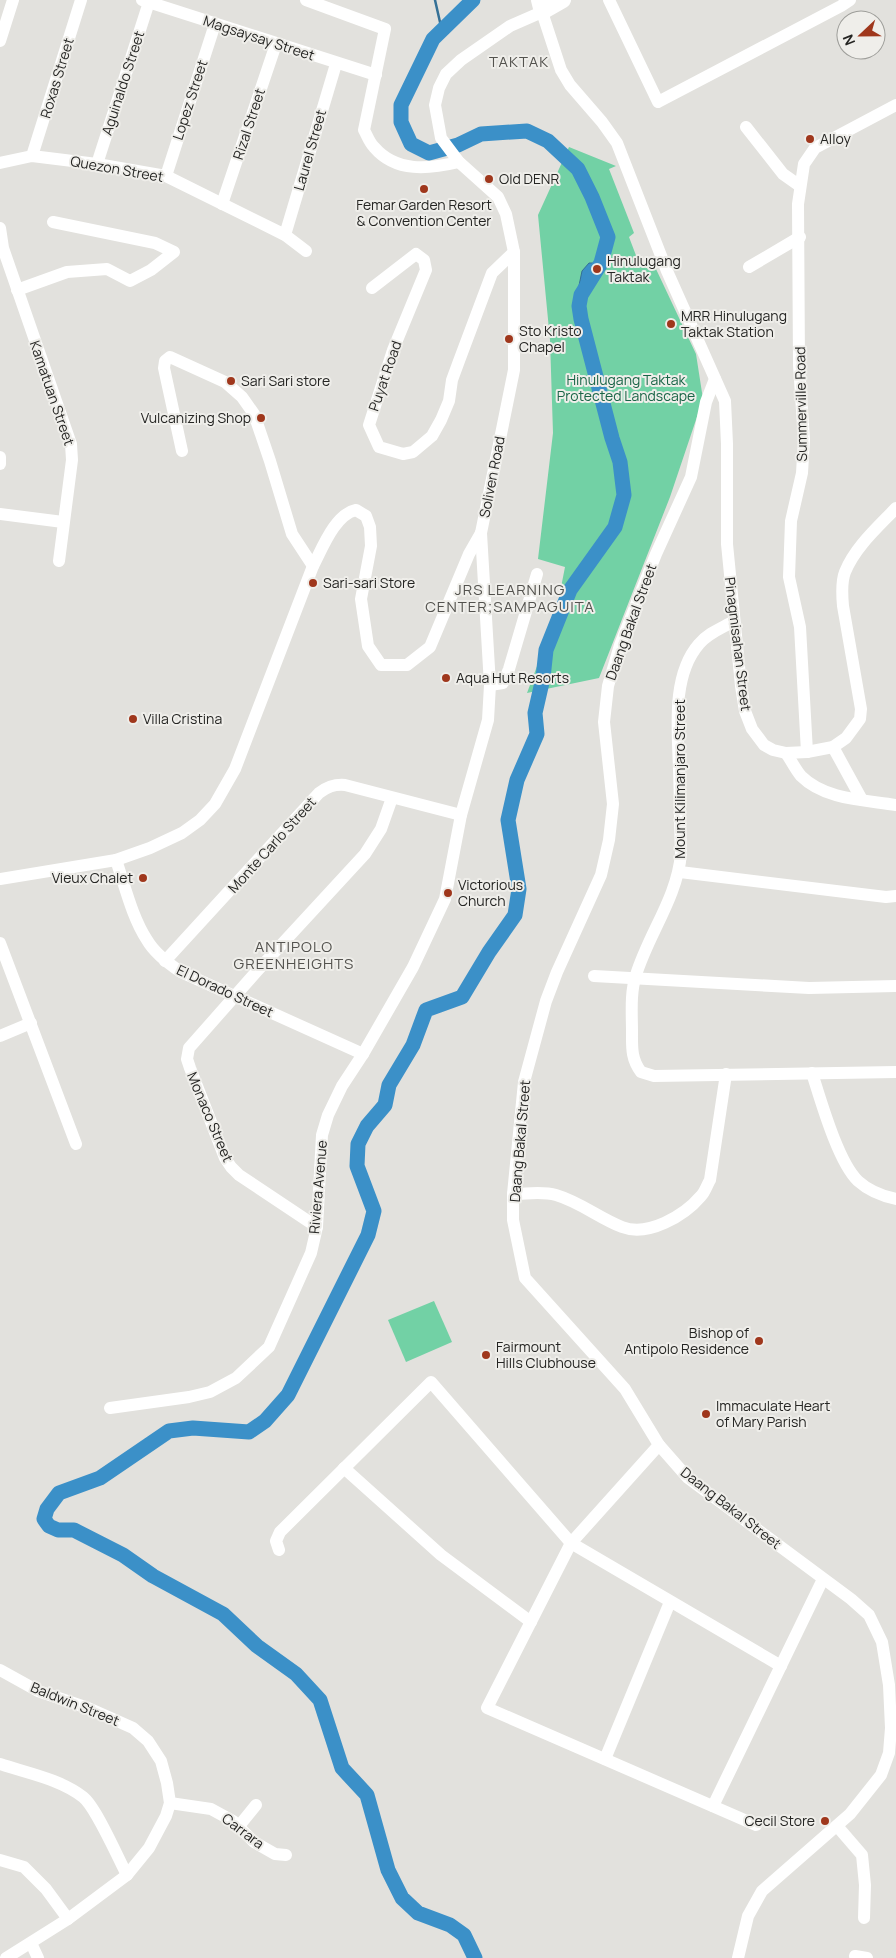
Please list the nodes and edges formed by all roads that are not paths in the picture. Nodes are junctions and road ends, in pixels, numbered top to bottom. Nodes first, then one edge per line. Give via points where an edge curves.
1 (13, 0) edge
2 (81, 0) edge
3 (306, 0) edge
4 (564, 0) edge
5 (609, 0) edge
6 (850, 0) edge
7 (146, 1) edge
8 (540, 6) edge
9 (3, 24) edge
10 (215, 24) junction
11 (0, 40) edge
12 (276, 44) junction
13 (336, 64) junction
14 (376, 76) junction
15 (896, 105) edge
16 (746, 127) dead end
17 (32, 156) junction
18 (457, 160) junction
19 (0, 163) edge
20 (98, 164) junction
21 (166, 176) junction
22 (800, 186) junction
23 (222, 204) junction
24 (53, 222) dead end
25 (0, 228) edge
26 (285, 236) junction
27 (800, 237) junction
28 (1, 249) edge
29 (306, 251) dead end
30 (514, 252) junction
31 (749, 267) dead end
32 (372, 288) dead end
33 (17, 290) junction
34 (715, 380) junction
35 (182, 451) dead end
36 (0, 456) edge
37 (0, 464) edge
38 (896, 508) edge
39 (0, 514) edge
40 (64, 522) junction
41 (482, 533) junction
42 (59, 561) dead end
43 (313, 566) junction
44 (537, 574) dead end
45 (734, 621) junction
46 (490, 685) junction
47 (833, 747) junction
48 (807, 752) junction
49 (786, 753) junction
50 (392, 798) junction
51 (862, 800) junction
52 (896, 805) edge
53 (461, 815) junction
54 (116, 860) junction
55 (680, 872) junction
56 (0, 879) edge
57 (896, 896) edge
58 (0, 945) edge
59 (165, 961) junction
60 (594, 976) dead end
61 (635, 977) junction
62 (896, 986) edge
63 (236, 996) junction
64 (31, 1023) junction
65 (0, 1036) edge
66 (363, 1054) junction
67 (896, 1072) edge
68 (812, 1073) junction
69 (726, 1074) junction
70 (76, 1144) dead end
71 (513, 1194) junction
72 (896, 1199) edge
73 (317, 1227) junction
74 (110, 1408) dead end
75 (659, 1446) junction
76 (344, 1468) junction
77 (571, 1543) junction
78 (279, 1550) dead end
79 (823, 1579) junction
80 (670, 1602) junction
81 (531, 1622) junction
82 (780, 1666) junction
83 (0, 1670) edge
84 (605, 1759) junction
85 (0, 1764) edge
86 (170, 1803) junction
87 (256, 1805) dead end
88 (713, 1806) junction
89 (756, 1825) dead end
90 (239, 1826) junction
91 (836, 1826) junction
92 (286, 1855) dead end
93 (0, 1860) edge
94 (127, 1875) junction
95 (864, 1918) dead end
96 (68, 1919) junction
97 (30, 1942) junction
98 (6, 1958) edge
99 (38, 1958) edge
100 (738, 1958) edge

1 - 9 street
2 - 17 street, Roxas Street
3 - 14 street via 385,29
4 - 8 main road
5 - 6 street via 658,102
7 - 10 street, Magsaysay Street
7 - 20 street, Aguinaldo Street
8 - 18 street, Soliven Road via 446,74 435,105 441,138
8 - 34 street via 561,70 617,143 667,271
9 - 11 street
10 - 12 street, Magsaysay Street
10 - 21 street, Lopez Street
12 - 13 street, Magsaysay Street
12 - 23 street, Rizal Street
13 - 14 street, Magsaysay Street
13 - 26 street, Laurel Street
14 - 18 street via 364,130 374,147 409,168 439,166
15 - 22 street, Summerville Road via 815,148 804,164
16 - 22 street via 783,174
17 - 19 street, Quezon Street
17 - 20 street, Quezon Street
18 - 30 street, Soliven Road via 498,197 506,214
20 - 21 street, Quezon Street
21 - 23 street, Quezon Street
22 - 27 street, Summerville Road
23 - 26 street, Quezon Street
24 - 33 street via 155,243 174,252 152,270 130,281 107,269 67,272
25 - 28 street, Kamatuan Street
26 - 29 street, Quezon Street
27 - 31 street
27 - 48 street, Summerville Road via 799,365 804,440 802,473 790,521 789,577 800,627
28 - 33 street, Kamatuan Street
30 - 32 street, Puyat Road via 492,273 441,420 432,436 413,452 403,454 378,447 369,425 393,350 426,270 424,260 416,254
30 - 41 street, Soliven Road via 514,370
33 - 40 street, Kamatuan Street via 71,444
34 - 45 street, Pinagmisahan Street via 725,401 727,544
34 - 71 street, Daang Bakal Street via 706,402 691,477 656,554 620,645 608,686 604,722 613,804 609,840 601,875 546,1001 524,1082
35 - 43 street via 164,368 170,357 225,382 242,396 254,414 292,534
36 - 37 street
38 - 47 street via 853,557 845,573 843,606 861,709 860,719 846,738
39 - 40 street
40 - 42 street, Kamatuan Street
41 - 43 street via 469,554 430,647 407,665 381,665 368,646 360,599 371,546 366,516 356,510 342,516
41 - 46 street, Soliven Road
43 - 54 street via 235,769 216,804 182,834
44 - 46 street via 506,676 503,683
45 - 49 street, Pinagmisahan Street via 745,711 752,729 764,744
45 - 55 street, Mount Kilimanjaro Street via 698,644 682,680 677,720
46 - 53 street, Soliven Road via 488,720
47 - 48 street, Pinagmisahan Street
47 - 51 street
48 - 49 street, Pinagmisahan Street
49 - 51 street via 800,774 816,787
50 - 53 street, Monte Carlo Street
50 - 59 street, Monte Carlo Street via 345,785 325,788
50 - 63 street, Monaco Street via 381,829 365,854
51 - 52 street
53 - 66 street, Riviera Avenue via 445,899 413,968
54 - 56 street
54 - 59 street, El Dorado Street via 147,941
55 - 57 street
55 - 61 street, Mount Kilimanjaro Street
58 - 64 street
59 - 63 street, El Dorado Street via 181,972
60 - 61 street
61 - 62 street via 809,988
61 - 69 street, Mount Kilimanjaro Street via 632,1053 641,1072 654,1076
63 - 66 street, El Dorado Street
63 - 73 street, Monaco Street via 189,1048 187,1059 190,1068 231,1167
64 - 65 street
64 - 70 street
66 - 73 street, Riviera Avenue via 342,1086 322,1135
67 - 68 street
68 - 69 street
68 - 72 street via 847,1167 869,1190
69 - 71 street via 710,1180 702,1195 672,1219 639,1230 624,1228 554,1194
71 - 75 street, Daang Bakal Street via 513,1220 525,1278 625,1389
73 - 74 street, Riviera Avenue via 311,1254 269,1347 248,1368 210,1392
75 - 77 street
75 - 79 street, Daang Bakal Street via 688,1478
76 - 77 street via 431,1382
76 - 78 street via 280,1532 276,1541
76 - 81 street via 441,1555
77 - 80 street
77 - 81 street
79 - 82 street
79 - 91 street, Daang Bakal Street via 868,1616 882,1642 892,1728 889,1753 881,1775 850,1814
80 - 82 street
80 - 84 street
81 - 84 street via 487,1708
82 - 88 street
83 - 86 street, Baldwin Street via 38,1691 133,1728 148,1741 161,1761
84 - 88 street
85 - 94 street via 62,1784 84,1798
86 - 90 street, Carrara via 211,1809 234,1820
86 - 94 street via 149,1848
87 - 90 street
88 - 89 street
90 - 92 street, Carrara via 254,1842 275,1854
91 - 95 street via 862,1855
91 - 100 street, Daang Bakal Street via 762,1891 748,1916
93 - 96 street via 24,1867 46,1889
94 - 96 street
96 - 97 street
97 - 98 street
97 - 99 street

